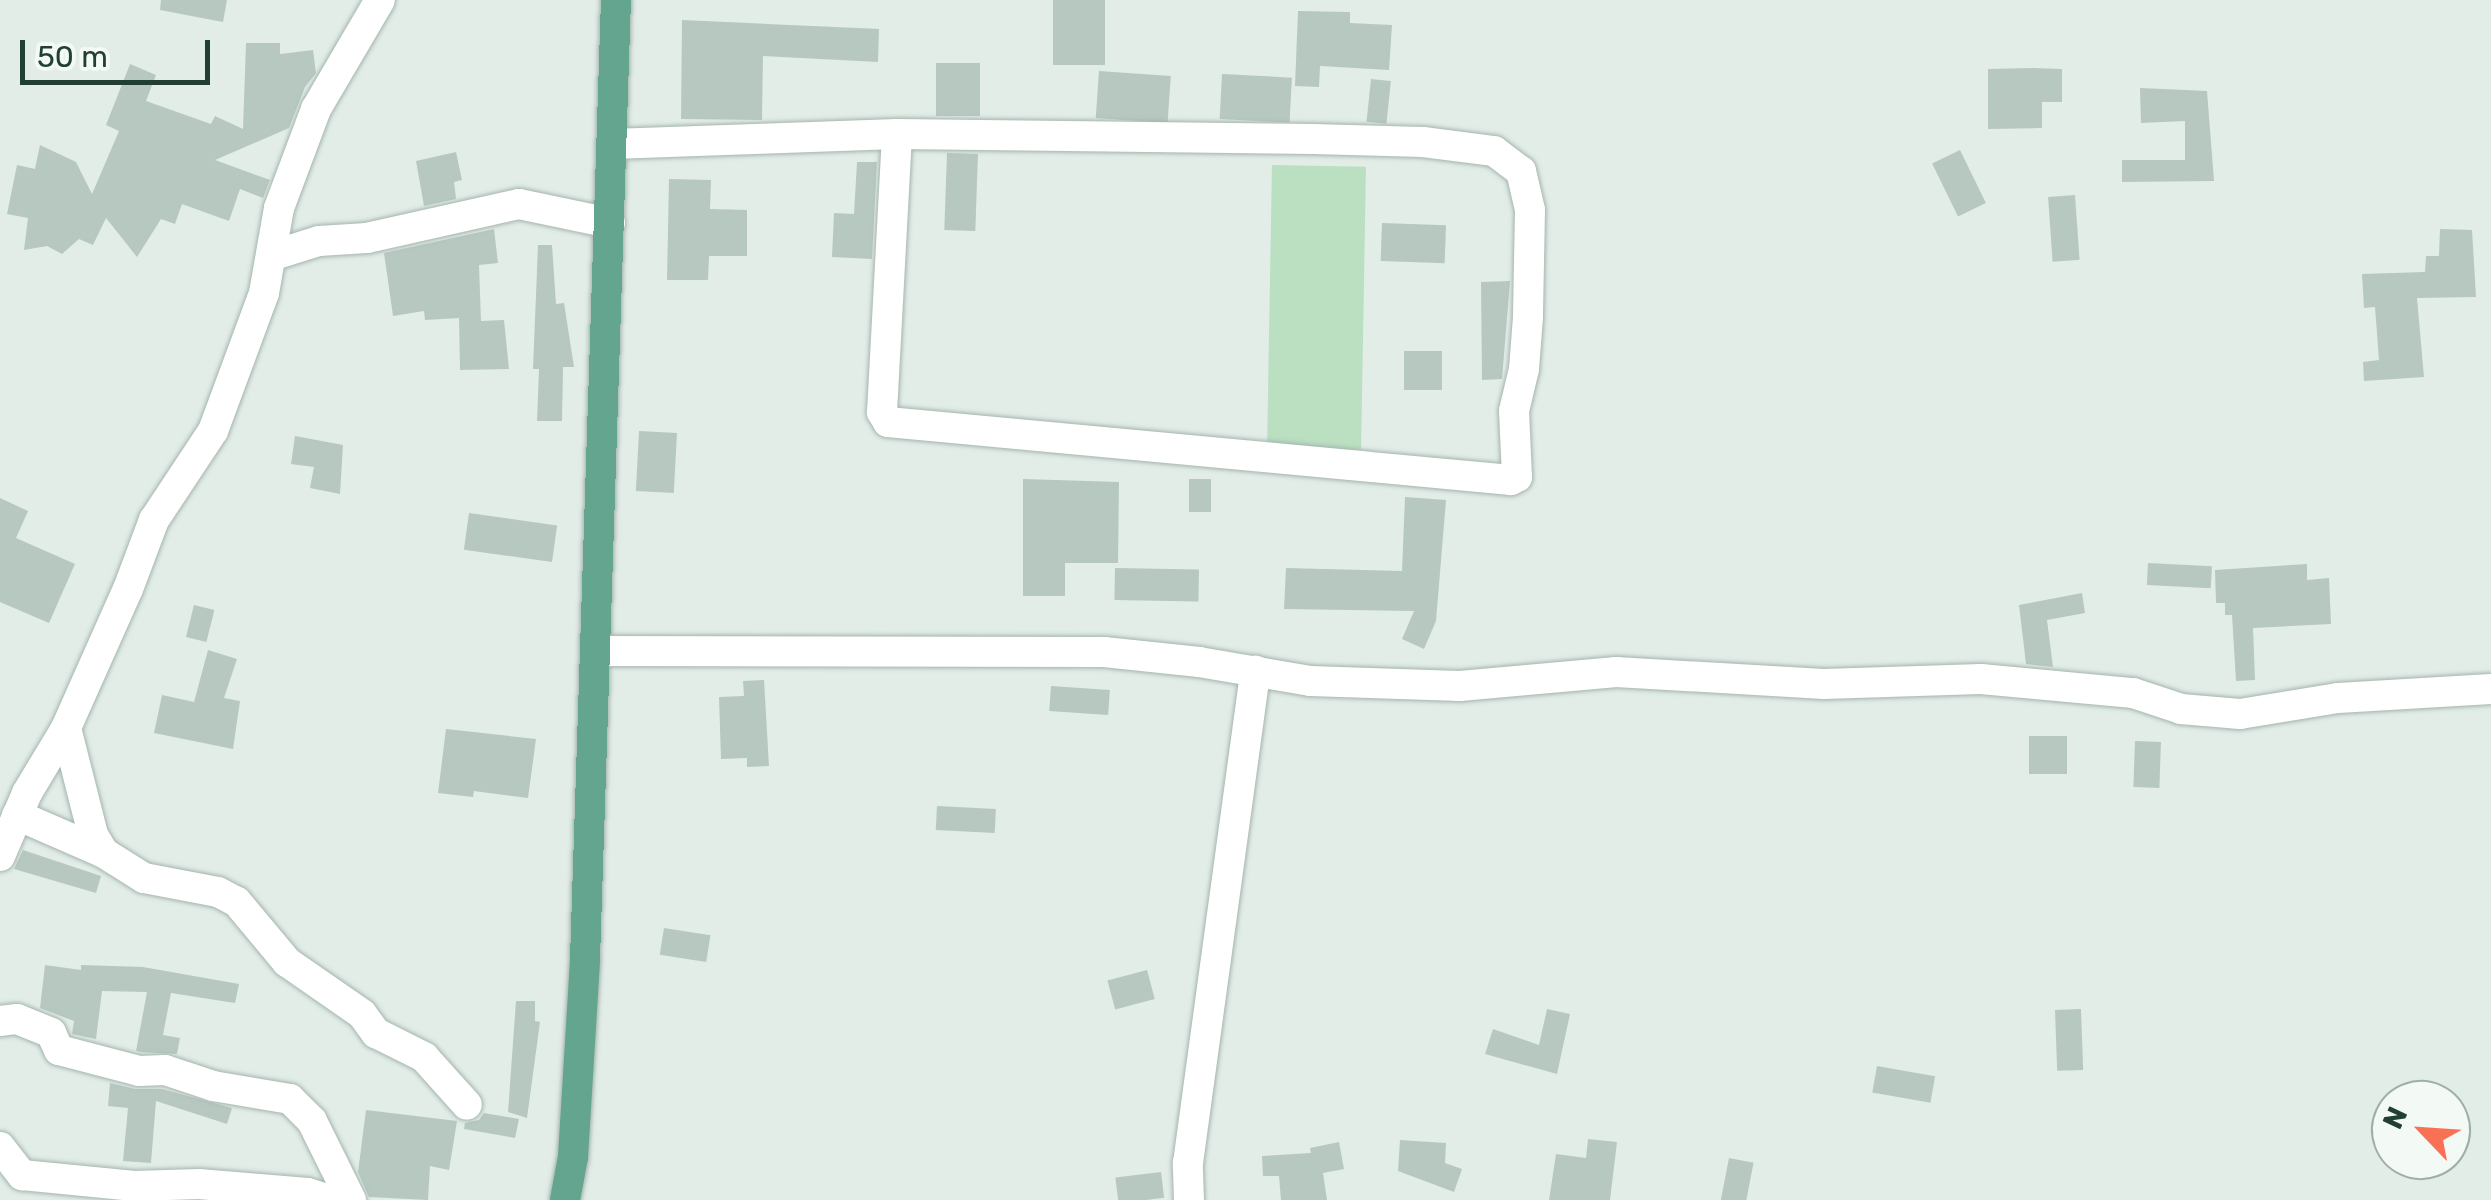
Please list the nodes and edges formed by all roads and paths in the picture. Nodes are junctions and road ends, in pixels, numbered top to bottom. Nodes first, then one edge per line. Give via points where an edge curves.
1 (380, 0) edge
2 (616, 0) edge
3 (897, 134) junction
4 (612, 144) junction
5 (610, 223) junction
6 (271, 256) junction
7 (596, 651) junction
8 (1255, 672) junction
9 (2491, 690) edge
10 (66, 728) junction
11 (18, 815) junction
12 (104, 852) junction
13 (0, 856) edge
14 (6, 1014) edge
15 (467, 1105) dead end
16 (0, 1146) edge
17 (329, 1200) edge
18 (351, 1200) edge
19 (565, 1200) edge
20 (1188, 1200) edge

1 - 6 street via 316,109 279,208
2 - 4 main road
3 - 3 street via 1404,142 1479,147 1510,158 1521,171 1530,210 1528,318 1514,410 1517,476 888,422 882,412
3 - 4 street
4 - 5 main road
5 - 6 street via 519,204 367,238 318,241
5 - 7 main road
6 - 10 street via 213,431 154,520
7 - 8 street via 1104,652
7 - 19 main road via 585,959
8 - 9 street via 1310,681 1460,686 1616,672 1824,684 1980,679 2132,693 2181,709 2240,714 2338,698
8 - 20 street
10 - 11 street
10 - 12 street via 93,835
11 - 12 street
11 - 13 street
12 - 15 street via 144,878 238,902 287,962 362,1014 376,1033 424,1058
14 - 18 street via 50,1032 59,1050 290,1099 312,1121
16 - 17 street via 22,1175 134,1186 199,1184

